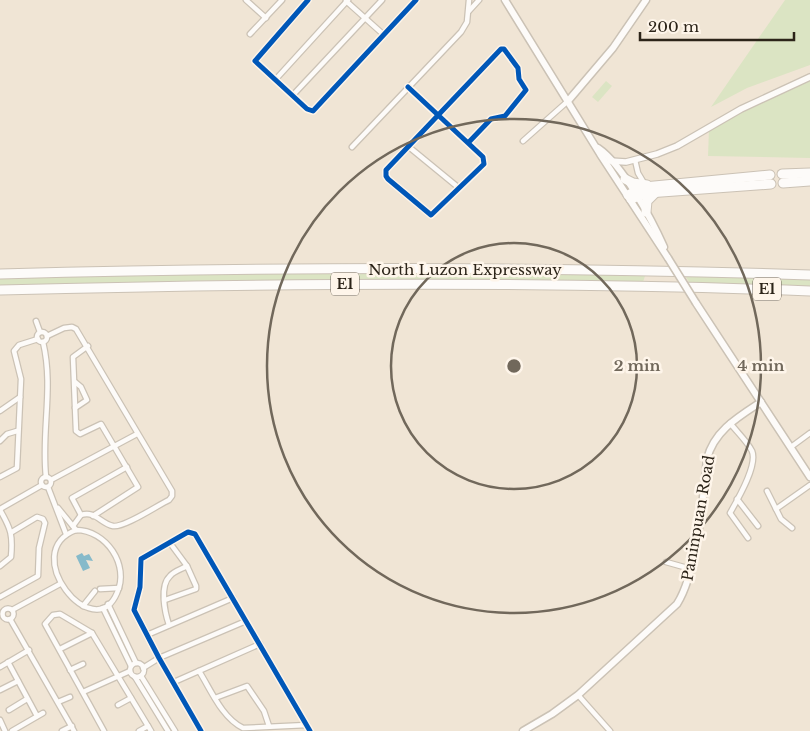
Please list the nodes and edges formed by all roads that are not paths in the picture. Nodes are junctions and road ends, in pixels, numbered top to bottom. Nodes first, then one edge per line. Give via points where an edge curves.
1 (246, 0) edge
2 (282, 0) edge
3 (308, 0) edge
4 (382, 0) edge
5 (416, 0) edge
6 (469, 0) edge
7 (480, 0) edge
8 (505, 0) edge
9 (646, 0) edge
10 (346, 1) edge
11 (469, 11) junction
12 (266, 18) junction
13 (365, 18) junction
14 (250, 34) dead end
15 (384, 35) junction
16 (810, 77) edge
17 (276, 79) junction
18 (408, 87) junction
19 (293, 95) junction
20 (568, 101) junction
21 (438, 118) junction
22 (523, 141) dead end
23 (468, 143) junction
24 (352, 147) dead end
25 (409, 147) junction
26 (635, 160) junction
27 (609, 162) junction
28 (810, 173) edge
29 (626, 179) junction
30 (770, 179) dead end
31 (810, 181) edge
32 (645, 184) junction
33 (459, 188) junction
34 (656, 189) junction
35 (632, 195) junction
36 (646, 212) junction
37 (668, 258) junction
38 (0, 274) edge
39 (810, 276) edge
40 (0, 290) edge
41 (810, 291) edge
42 (36, 321) dead end
43 (40, 332) junction
44 (48, 336) junction
45 (38, 339) junction
46 (43, 342) junction
47 (88, 346) junction
48 (75, 382) junction
49 (20, 397) junction
50 (761, 402) junction
51 (75, 408) junction
52 (0, 410) edge
53 (730, 423) junction
54 (17, 431) junction
55 (810, 433) edge
56 (137, 434) junction
57 (0, 440) edge
58 (114, 446) junction
59 (791, 447) junction
60 (127, 467) junction
61 (0, 477) edge
62 (46, 477) junction
63 (810, 477) edge
64 (51, 480) junction
65 (42, 485) junction
66 (810, 485) edge
67 (48, 487) junction
68 (767, 491) dead end
69 (736, 499) junction
70 (56, 506) junction
71 (0, 509) edge
72 (776, 509) junction
73 (81, 516) junction
74 (94, 516) junction
75 (758, 526) dead end
76 (75, 528) junction
77 (792, 528) dead end
78 (12, 532) junction
79 (66, 534) junction
80 (748, 538) dead end
81 (170, 543) junction
82 (666, 562) dead end
83 (0, 566) edge
84 (187, 566) junction
85 (692, 568) junction
86 (60, 584) junction
87 (119, 588) junction
88 (100, 589) dead end
89 (95, 591) dead end
90 (0, 597) edge
91 (233, 598) junction
92 (165, 600) junction
93 (108, 604) junction
94 (83, 606) junction
95 (103, 608) junction
96 (12, 610) junction
97 (1, 616) edge
98 (10, 619) junction
99 (246, 620) junction
100 (170, 625) junction
101 (92, 633) junction
102 (147, 635) junction
103 (260, 644) junction
104 (60, 648) junction
105 (29, 650) junction
106 (158, 658) junction
107 (8, 662) junction
108 (83, 664) dead end
109 (134, 664) junction
110 (0, 667) edge
111 (143, 668) junction
112 (70, 670) junction
113 (130, 671) junction
114 (199, 671) junction
115 (117, 676) junction
116 (141, 676) junction
117 (135, 677) junction
118 (18, 681) junction
119 (174, 682) junction
120 (0, 690) edge
121 (83, 692) junction
122 (578, 695) junction
123 (70, 697) dead end
124 (131, 698) junction
125 (215, 698) junction
126 (28, 699) junction
127 (58, 702) junction
128 (118, 705) dead end
129 (9, 710) dead end
130 (43, 713) dead end
131 (37, 716) junction
132 (0, 720) edge
133 (307, 725) junction
134 (148, 726) junction
135 (269, 726) junction
136 (73, 728) edge
137 (5, 731) edge
138 (12, 731) edge
139 (62, 731) edge
140 (104, 731) edge
141 (139, 731) edge
142 (151, 731) edge
143 (168, 731) edge
144 (175, 731) edge
145 (201, 731) edge
146 (310, 731) edge
147 (523, 731) edge
148 (610, 731) edge

1 - 12 street
2 - 12 street
3 - 17 street via 256,59
4 - 13 street
5 - 15 street
6 - 11 street
7 - 11 street
8 - 20 main road
9 - 20 main road via 626,32
10 - 13 street
10 - 17 street
11 - 18 street via 461,32
12 - 14 street
13 - 15 street
13 - 19 street
15 - 19 street via 315,110 307,109
16 - 26 street via 740,109 676,146
17 - 19 street
18 - 21 street
18 - 24 street
20 - 22 street
20 - 27 main road
21 - 23 street
21 - 23 street via 504,49 518,68 519,79 526,90 505,116 491,119
21 - 25 street
23 - 33 street via 485,162
25 - 33 street
25 - 33 street via 386,170 386,176 424,211 432,214
26 - 27 street
26 - 32 street
27 - 29 main road
27 - 35 main road
28 - 31 highway via 782,178
29 - 32 highway
29 - 35 main road
30 - 34 highway
32 - 34 highway
34 - 35 highway
34 - 36 highway via 647,201
35 - 36 main road
35 - 37 main road
36 - 37 main road
37 - 50 main road, bridge
38 - 39 highway, North Luzon Expressway / E1 via 316,268 615,270
40 - 41 highway, North Luzon Expressway / E1 via 315,284 658,286
42 - 43 street
43 - 44 street
43 - 45 street
44 - 46 street
44 - 47 street via 72,326
45 - 46 street
45 - 49 street via 19,345 14,351 21,375
46 - 62 street via 49,367 44,449
47 - 48 street via 74,355
47 - 56 street
48 - 51 street
48 - 51 street via 81,386 87,400
49 - 52 street
49 - 54 street
50 - 53 main road, Paninpuan Road
50 - 59 main road
51 - 58 street via 77,433 101,424
53 - 69 street via 749,446 754,458
53 - 85 main road, Paninpuan Road via 716,438 708,455
54 - 57 street
54 - 61 street via 17,468
55 - 59 street
56 - 58 street
56 - 74 street via 169,485 170,500 119,525
58 - 60 street
58 - 64 street
59 - 63 main road
60 - 73 street via 72,498
60 - 74 street via 138,489
62 - 64 street
62 - 65 street
64 - 67 street
65 - 67 street
65 - 71 street
66 - 72 street
67 - 70 street
68 - 72 street
69 - 75 street
69 - 80 street via 731,515
70 - 76 street
70 - 79 street
71 - 78 street
72 - 77 street via 783,522
73 - 74 street
73 - 76 street
76 - 79 street
76 - 87 street via 93,534 112,549 119,564
78 - 83 street via 12,558
78 - 90 street via 43,518 45,524 39,548 38,576
79 - 86 street via 55,555
81 - 84 street
81 - 91 street via 188,532 195,534
81 - 102 street via 139,563 140,587 134,610
82 - 85 street
84 - 92 street via 170,575
84 - 92 street via 196,589
85 - 122 main road, Paninpuan Road via 685,592 669,614
86 - 94 street via 73,600
86 - 96 street
87 - 88 street
87 - 93 street
89 - 94 street
91 - 99 street
91 - 100 street
92 - 100 street via 163,609
93 - 95 street
93 - 109 street
94 - 95 street
95 - 109 street
96 - 97 street via 6,609
96 - 98 street
97 - 98 street
98 - 105 street
99 - 103 street
99 - 106 street
100 - 102 street
101 - 104 street
101 - 104 street via 60,614 53,615 45,624
101 - 115 street
102 - 106 street
103 - 114 street
103 - 133 street
104 - 112 street
105 - 107 street
105 - 127 street
106 - 111 street
106 - 119 street
107 - 110 street
107 - 118 street
108 - 112 street
109 - 111 street
109 - 113 street
111 - 116 street
112 - 121 street
113 - 115 street
113 - 117 street
114 - 119 street
114 - 125 street
115 - 121 street
115 - 124 street
116 - 117 street
116 - 144 street
117 - 143 street
118 - 120 street
118 - 126 street
119 - 145 street
121 - 140 street
122 - 147 main road, Paninpuan Road
122 - 148 street
123 - 127 street
124 - 128 street
124 - 134 street
125 - 135 street via 243,728
125 - 135 street via 247,686 264,711
126 - 129 street
126 - 131 street
127 - 136 street
130 - 131 street
131 - 138 street
132 - 137 street
133 - 135 street
133 - 146 street
134 - 141 street
134 - 142 street
136 - 139 street

